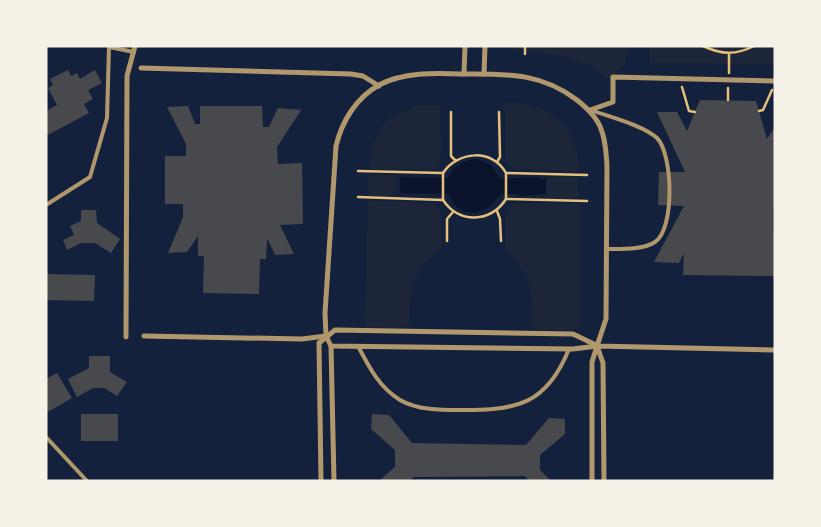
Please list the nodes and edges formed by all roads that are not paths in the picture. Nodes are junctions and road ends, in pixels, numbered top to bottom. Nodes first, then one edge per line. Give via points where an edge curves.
1 (465, 46) edge
2 (485, 46) edge
3 (134, 49) edge
4 (141, 68) dead end
5 (464, 74) junction
6 (484, 74) junction
7 (775, 82) edge
8 (379, 86) junction
9 (590, 110) junction
10 (46, 204) edge
11 (607, 249) junction
12 (144, 336) dead end
13 (326, 336) junction
14 (126, 337) dead end
15 (331, 346) junction
16 (358, 346) junction
17 (597, 346) junction
18 (569, 348) junction
19 (775, 350) edge
20 (46, 437) edge
21 (87, 481) edge
22 (321, 481) edge
23 (334, 481) edge
24 (592, 481) edge
25 (604, 481) edge

1 - 5 street
2 - 6 street
3 - 10 lane via 109,47 107,118 90,176
3 - 14 street via 127,76
4 - 8 street via 351,74 363,76
5 - 6 street
5 - 8 street via 414,76
6 - 9 street via 538,78 560,88
7 - 9 street via 614,77 613,102
8 - 13 street via 351,111 336,146
9 - 11 street via 606,143
9 - 11 lane via 653,134 663,146 669,167 668,216 657,241 649,245
11 - 17 street via 606,319
12 - 13 street via 302,339
13 - 15 street
13 - 17 street via 335,330 573,334
13 - 22 street via 319,343
15 - 16 street
15 - 23 street
16 - 18 street
16 - 18 lane via 378,383 401,400 434,410 497,410 522,405 549,386
17 - 18 street
17 - 19 street
17 - 24 street via 592,362
17 - 25 street via 603,363
20 - 21 lane

